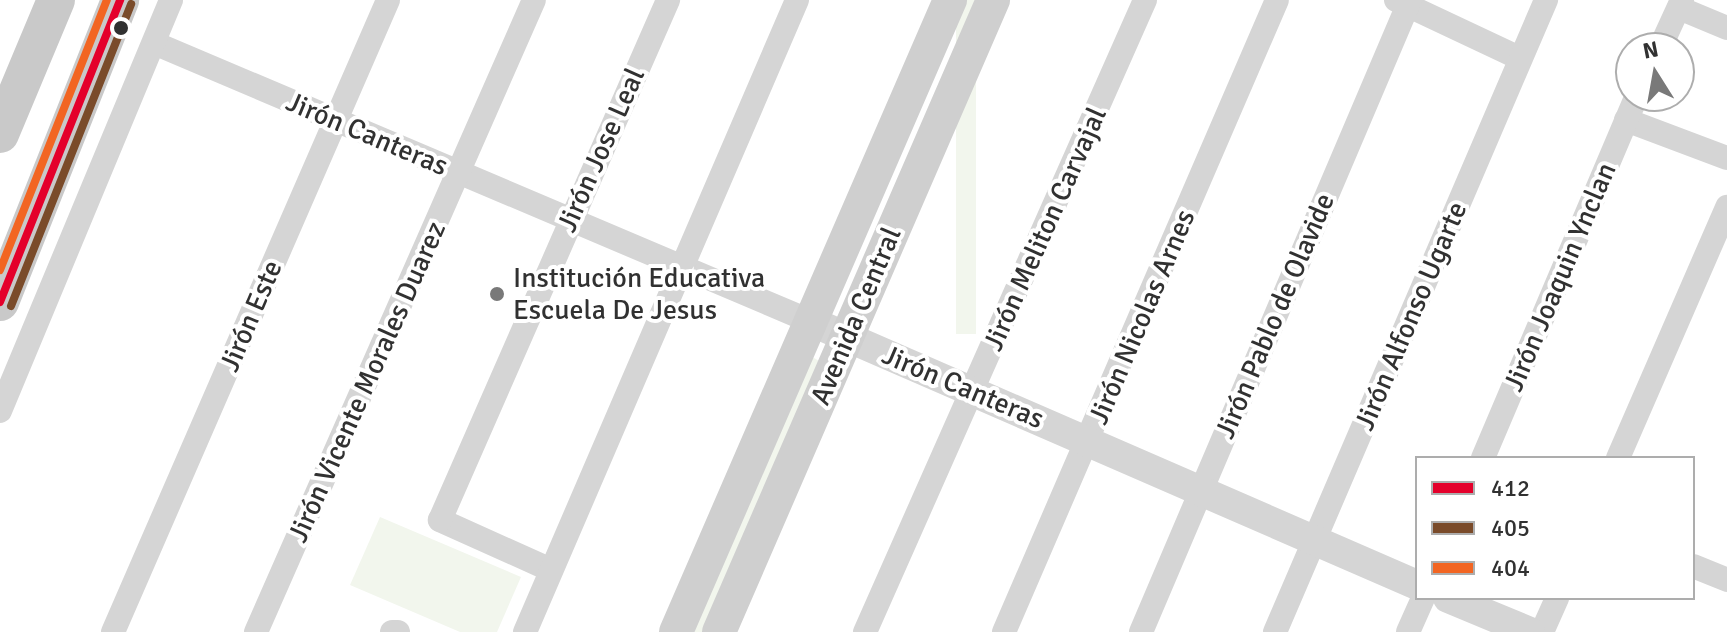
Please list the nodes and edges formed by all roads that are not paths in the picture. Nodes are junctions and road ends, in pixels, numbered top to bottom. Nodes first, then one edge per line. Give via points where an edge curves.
1 (56, 0) edge
2 (120, 0) edge
3 (171, 0) edge
4 (388, 0) edge
5 (534, 0) edge
6 (668, 0) edge
7 (797, 0) edge
8 (950, 0) edge
9 (993, 0) edge
10 (1145, 0) edge
11 (1277, 0) edge
12 (1546, 0) edge
13 (1404, 2) edge
14 (1680, 4) edge
15 (1727, 28) edge
16 (1667, 32) edge
17 (154, 43) junction
18 (1519, 58) junction
19 (1630, 112) edge
20 (1626, 120) junction
21 (335, 121) junction
22 (0, 134) edge
23 (1727, 158) edge
24 (461, 173) junction
25 (1727, 207) edge
26 (570, 221) junction
27 (683, 268) junction
28 (0, 302) edge
29 (810, 321) junction
30 (847, 337) junction
31 (974, 392) junction
32 (0, 411) edge
33 (1090, 442) junction
34 (1484, 456) edge
35 (1619, 456) edge
36 (1201, 492) junction
37 (1316, 542) junction
38 (1695, 567) edge
39 (551, 570) junction
40 (1727, 580) edge
41 (1415, 584) edge
42 (1422, 600) edge
43 (1453, 600) edge
44 (1556, 600) edge
45 (113, 632) edge
46 (256, 632) edge
47 (525, 632) edge
48 (676, 632) edge
49 (719, 632) edge
50 (865, 632) edge
51 (1004, 632) edge
52 (1141, 632) edge
53 (1275, 632) edge
54 (1408, 632) edge
55 (1530, 632) edge
56 (1542, 632) edge

1 - 22 main road
2 - 28 main road
3 - 17 street
4 - 21 street, Jirón Este
5 - 24 street, Jirón Vicente Morales Duarez
6 - 26 street, Jirón Jose Leal
7 - 27 street
8 - 29 main road, Avenida Central
9 - 30 main road, Avenida Central
10 - 31 street, Jirón Meliton Carvajal
11 - 33 street, Jirón Nicolas Arnes
12 - 18 street, Jirón Alfonso Ugarte
13 - 18 street
13 - 36 street, Jirón Pablo de Olavide
14 - 15 street
14 - 16 street
17 - 21 street, Jirón Canteras
17 - 32 street
18 - 37 street, Jirón Alfonso Ugarte
19 - 20 street, Jirón Joaquin Ynclan
20 - 23 street
20 - 34 street, Jirón Joaquin Ynclan
21 - 24 street, Jirón Canteras
21 - 45 street, Jirón Este
24 - 26 street, Jirón Canteras
24 - 46 street, Jirón Vicente Morales Duarez
25 - 35 street
26 - 27 street, Jirón Canteras
26 - 39 street, Jirón Jose Leal via 440,520
27 - 29 street, Jirón Canteras
27 - 39 street
29 - 30 street, Jirón Canteras
29 - 48 main road, Avenida Central
30 - 31 street, Jirón Canteras
30 - 49 main road, Avenida Central
31 - 33 street, Jirón Canteras
31 - 50 street, Jirón Meliton Carvajal
33 - 36 street, Jirón Canteras
33 - 51 street, Jirón Nicolas Arnes
36 - 37 street, Jirón Canteras
36 - 52 street, Jirón Pablo de Olavide
37 - 41 street, Jirón Canteras
37 - 53 street, Jirón Alfonso Ugarte
38 - 40 street
39 - 47 street
42 - 54 street
43 - 55 street
44 - 56 street

